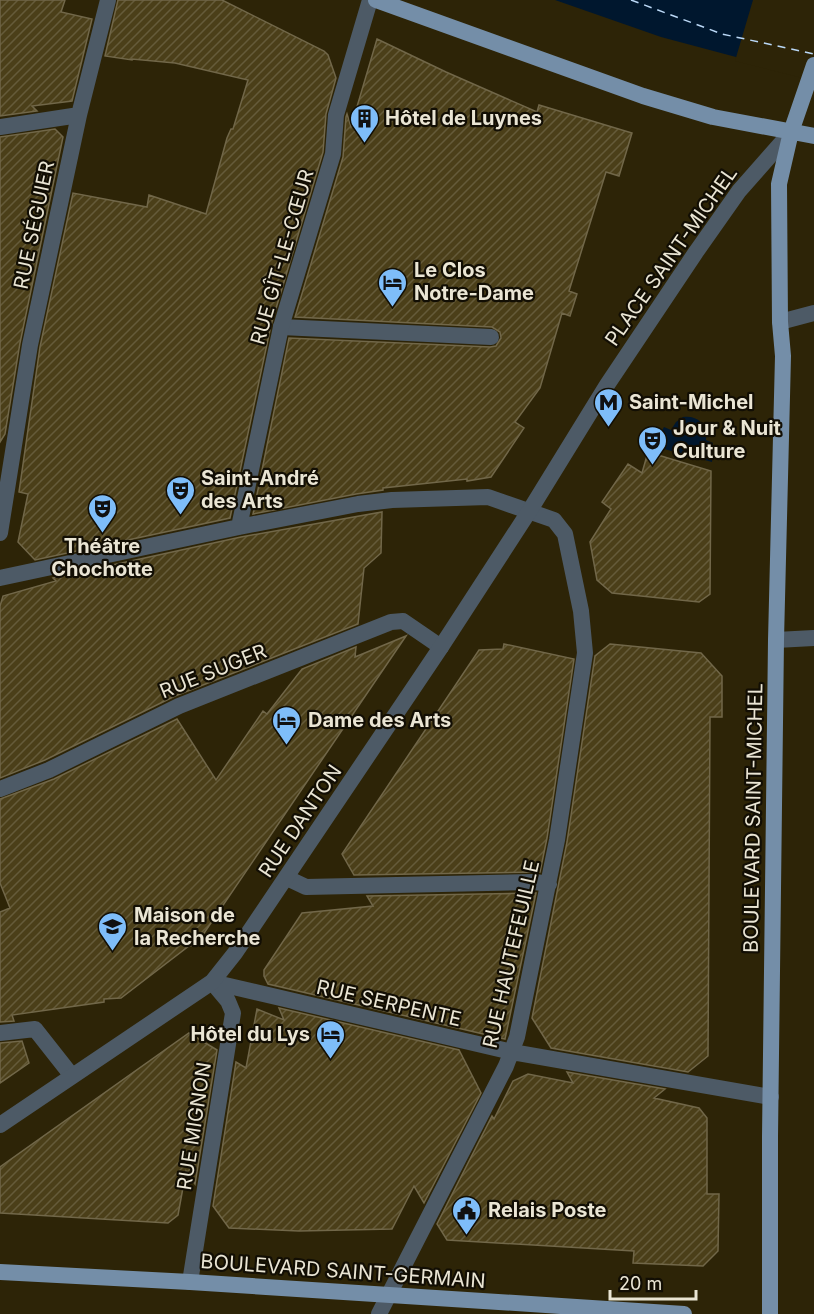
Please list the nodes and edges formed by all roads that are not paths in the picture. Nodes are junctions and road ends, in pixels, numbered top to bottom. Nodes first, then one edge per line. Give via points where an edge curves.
1 (108, 0) edge
2 (370, 0) edge
3 (376, 0) edge
4 (814, 65) edge
5 (79, 116) junction
6 (0, 127) edge
7 (791, 132) junction
8 (814, 136) edge
9 (814, 314) edge
10 (780, 322) junction
11 (281, 327) junction
12 (491, 337) dead end
13 (530, 510) junction
14 (239, 527) junction
15 (0, 533) edge
16 (0, 578) edge
17 (814, 638) edge
18 (776, 640) junction
19 (441, 647) junction
20 (0, 789) edge
21 (287, 878) junction
22 (549, 884) junction
23 (212, 982) junction
24 (0, 1033) edge
25 (512, 1052) junction
26 (72, 1076) junction
27 (771, 1097) junction
28 (0, 1125) edge
29 (0, 1272) edge
30 (190, 1282) junction
31 (388, 1296) junction
32 (379, 1314) edge
33 (684, 1314) edge
34 (770, 1314) edge

1 - 5 street, RUE SÉGUIER
2 - 11 street, RUE GÎT-LE-CŒUR via 336,115 333,154
3 - 7 main road via 644,96 713,117
4 - 7 main road
5 - 6 street
5 - 15 street, RUE SÉGUIER via 30,345
7 - 8 main road
7 - 10 main road via 779,184
7 - 13 street, PLACE SAINT-MICHEL via 739,190 696,252
9 - 10 street
10 - 18 main road, BOULEVARD SAINT-MICHEL via 783,356
11 - 12 street
11 - 14 street, RUE GÎT-LE-CŒUR
13 - 14 street, RUE HAUTEFEUILLE via 488,497 392,500
13 - 19 street, PLACE SAINT-MICHEL
13 - 22 street, RUE HAUTEFEUILLE via 554,520 565,534 581,610 585,653
14 - 16 street, RUE HAUTEFEUILLE
17 - 18 street
18 - 27 main road, BOULEVARD SAINT-MICHEL
19 - 20 street, RUE SUGER via 403,621 391,622 179,706 49,770
19 - 21 street, RUE DANTON
21 - 22 street via 306,887
21 - 23 street, RUE DANTON
22 - 25 street, RUE HAUTEFEUILLE
23 - 25 street, RUE SERPENTE
23 - 26 street, RUE DANTON
23 - 30 street, RUE MIGNON via 233,1013
24 - 26 street via 35,1029
25 - 27 street, RUE SERPENTE
25 - 31 street, RUE HAUTEFEUILLE
26 - 28 street, RUE DANTON
27 - 34 main road, BOULEVARD SAINT-MICHEL
29 - 30 main road, BOULEVARD SAINT-GERMAIN
30 - 31 main road, BOULEVARD SAINT-GERMAIN
31 - 32 street, RUE HAUTEFEUILLE
31 - 33 main road, BOULEVARD SAINT-GERMAIN

